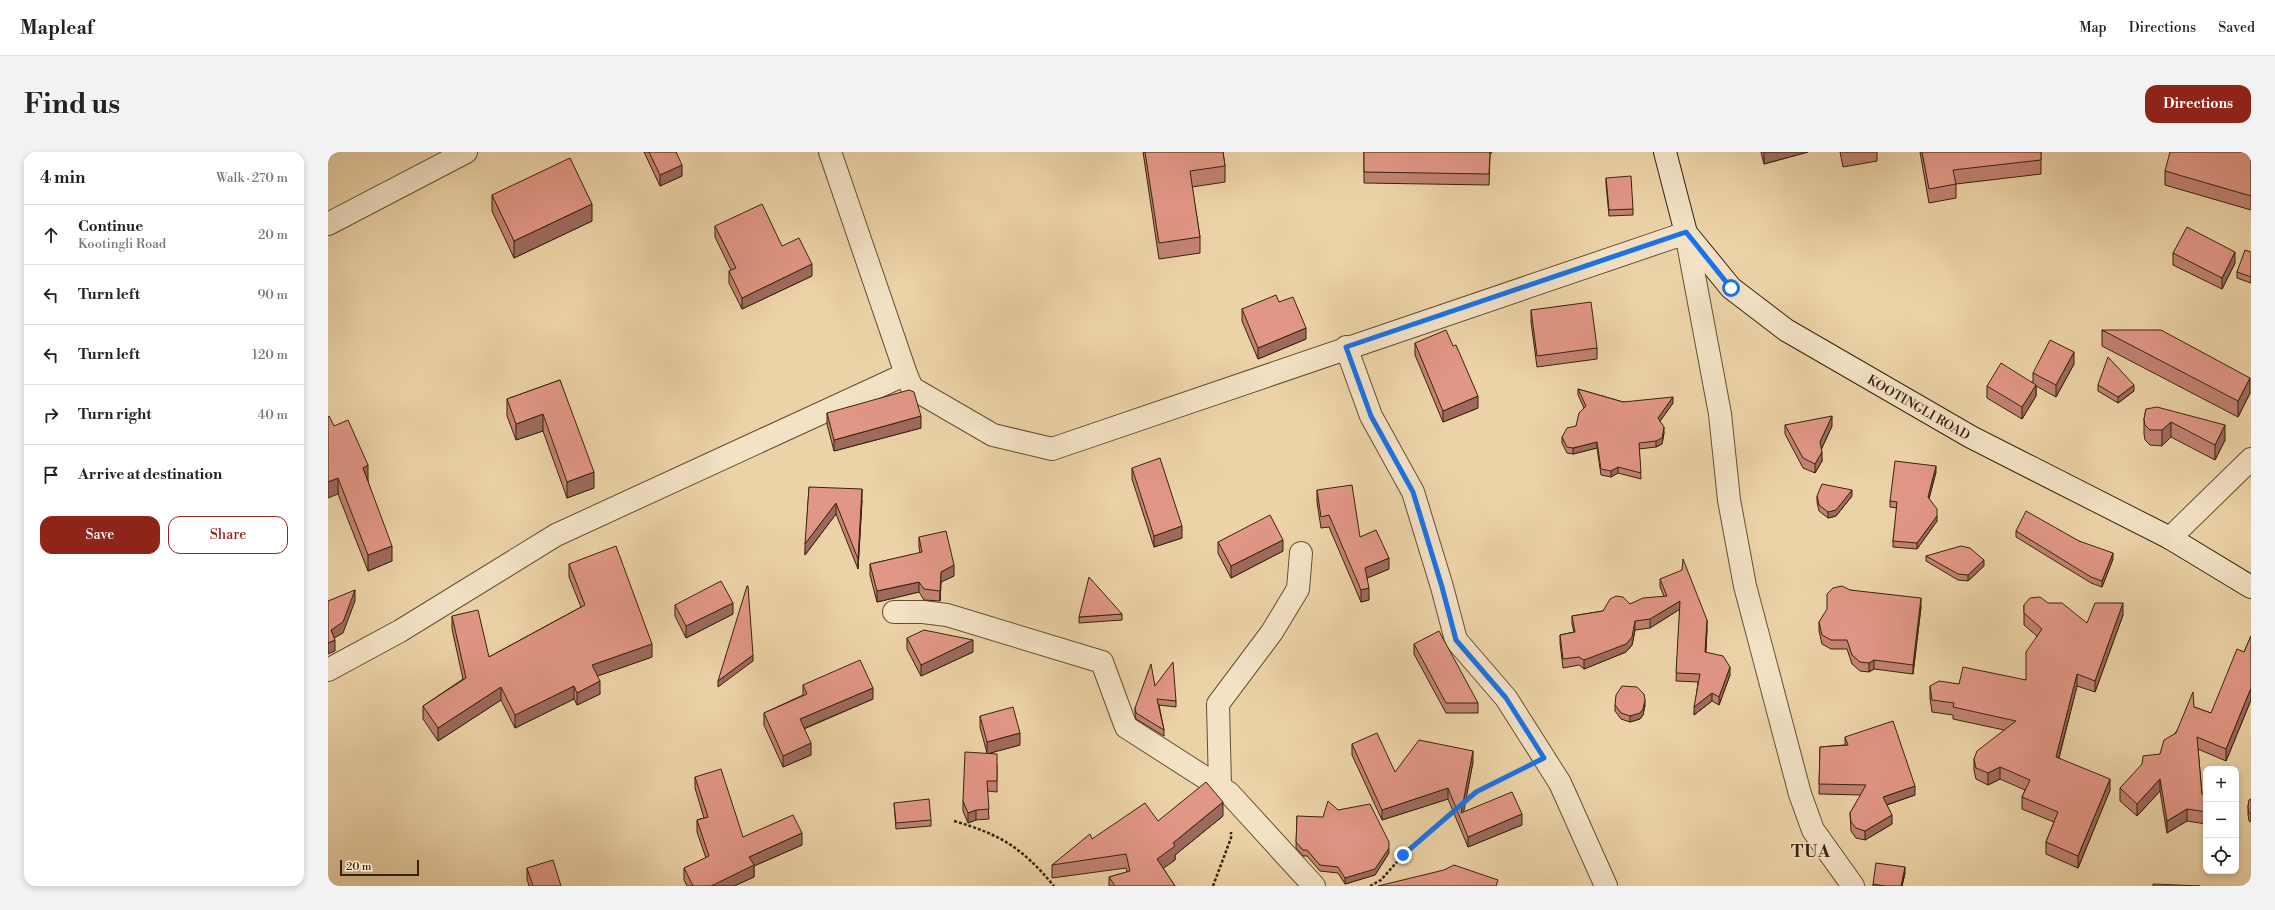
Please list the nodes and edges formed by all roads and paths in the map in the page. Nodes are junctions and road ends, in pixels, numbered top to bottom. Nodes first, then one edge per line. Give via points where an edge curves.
1 (466, 152) edge
2 (830, 152) edge
3 (1665, 152) edge
4 (328, 224) edge
5 (1686, 232) junction
6 (1346, 347) junction
7 (906, 374) junction
8 (2251, 459) edge
9 (2170, 538) junction
10 (1301, 553) dead end
11 (2251, 587) edge
12 (894, 612) dead end
13 (328, 670) edge
14 (1544, 758) junction
15 (1220, 787) junction
16 (954, 821) dead end
17 (1231, 831) dead end
18 (1054, 886) edge
19 (1213, 886) edge
20 (1314, 886) edge
21 (1370, 886) edge
22 (1606, 886) edge
23 (1854, 886) edge

1 - 4 street
2 - 7 street
3 - 5 street, KOOTINGLI ROAD
5 - 6 street
5 - 9 street, KOOTINGLI ROAD via 1731,288 1786,330 1971,437
5 - 23 street via 1720,414 1729,500 1745,586 1800,794 1813,830
6 - 7 street via 1052,449 993,434 912,388
6 - 14 street via 1371,416 1413,492 1456,640 1506,698
7 - 13 street via 556,535 400,631
8 - 9 street
9 - 11 street, KOOTINGLI ROAD
10 - 15 street via 1298,589 1272,632 1218,704
12 - 15 street via 947,615 1102,662 1126,727
14 - 21 path via 1476,792 1428,832 1381,880
14 - 22 street via 1560,783
15 - 20 street via 1229,793
16 - 18 path via 979,828 1010,843 1038,867
17 - 19 path via 1231,838

